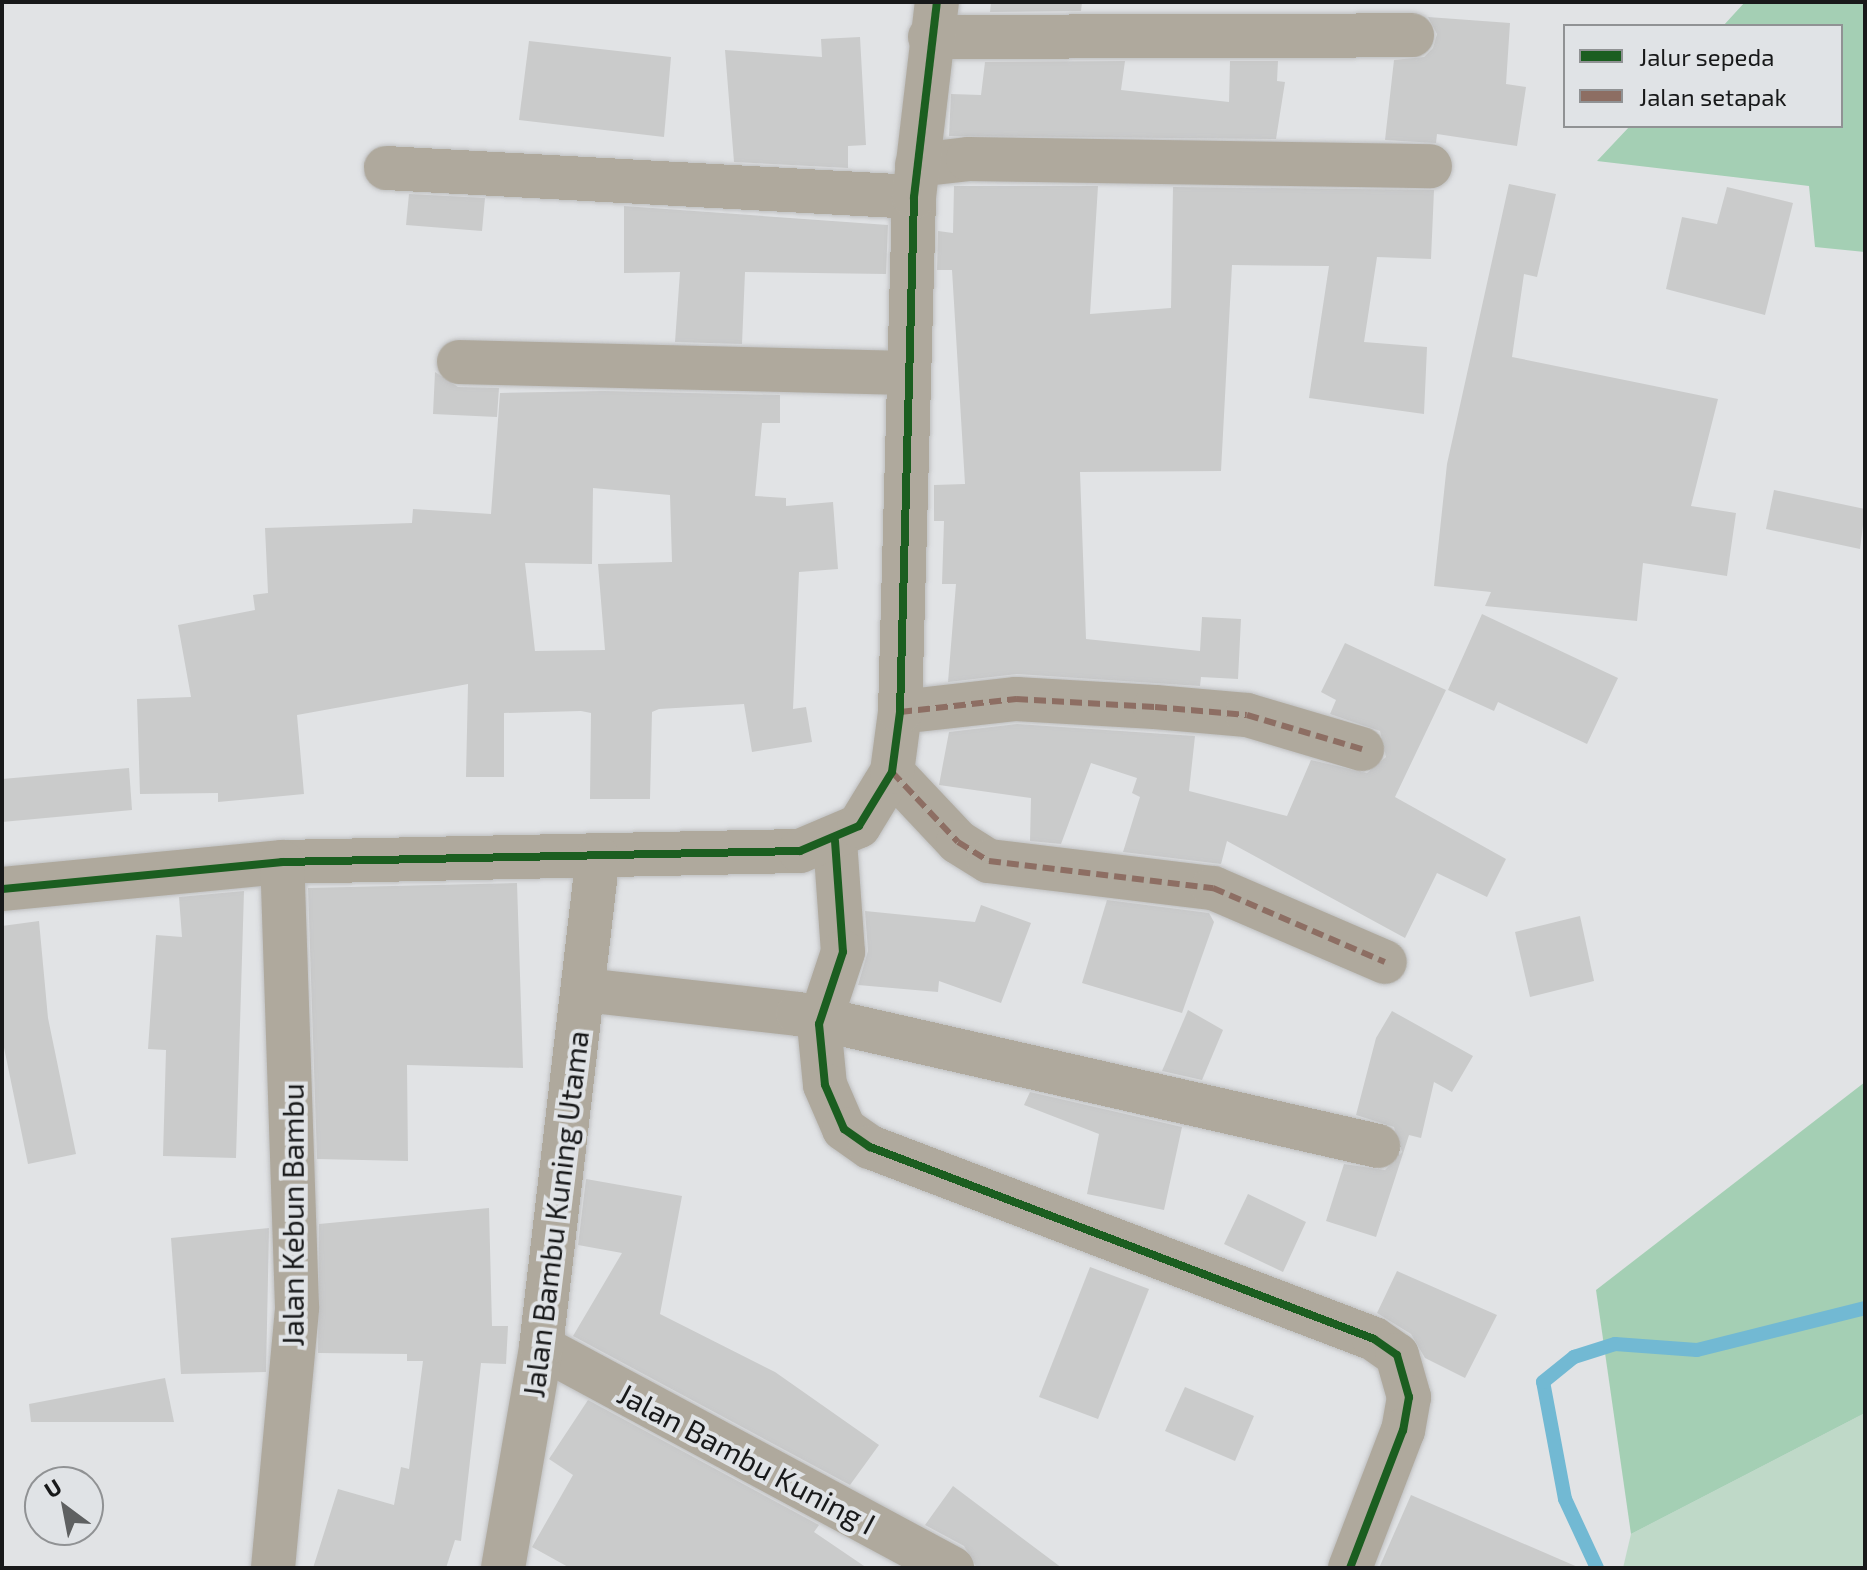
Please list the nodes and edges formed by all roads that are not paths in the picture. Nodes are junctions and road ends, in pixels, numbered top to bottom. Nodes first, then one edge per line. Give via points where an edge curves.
1 (934, 19) edge
2 (1412, 35) dead end
3 (1430, 166) dead end
4 (386, 168) dead end
5 (916, 181) junction
6 (459, 362) dead end
7 (906, 373) junction
8 (900, 712) junction
9 (1362, 749) dead end
10 (892, 772) junction
11 (835, 841) junction
12 (598, 858) junction
13 (282, 862) junction
14 (2, 889) edge
15 (1385, 962) dead end
16 (585, 990) junction
17 (819, 1019) junction
18 (1378, 1146) dead end
19 (541, 1347) junction
20 (510, 1565) edge
21 (273, 1568) edge
22 (952, 1568) edge
23 (1350, 1568) edge

1 - 2 street
1 - 5 street
3 - 5 street via 968,159
4 - 5 street
5 - 7 street
6 - 7 street
7 - 8 street
8 - 9 street via 1016,699 1170,708 1247,715
8 - 10 street
10 - 11 street via 877,805
10 - 15 street via 958,842 989,861 1213,888
11 - 12 street via 800,851
11 - 17 street via 843,952
12 - 13 street
12 - 16 street, Jalan Bambu Kuning Utama
13 - 14 street
13 - 21 street, Jalan Kebun Bambu via 297,1307
16 - 17 street
16 - 19 street, Jalan Bambu Kuning Utama via 552,1206
17 - 18 street
17 - 23 street via 832,1112 870,1147 1374,1339 1397,1355 1409,1397 1403,1430
19 - 20 street, Jalan Bambu Kuning Utama
19 - 22 street, Jalan Bambu Kuning I

